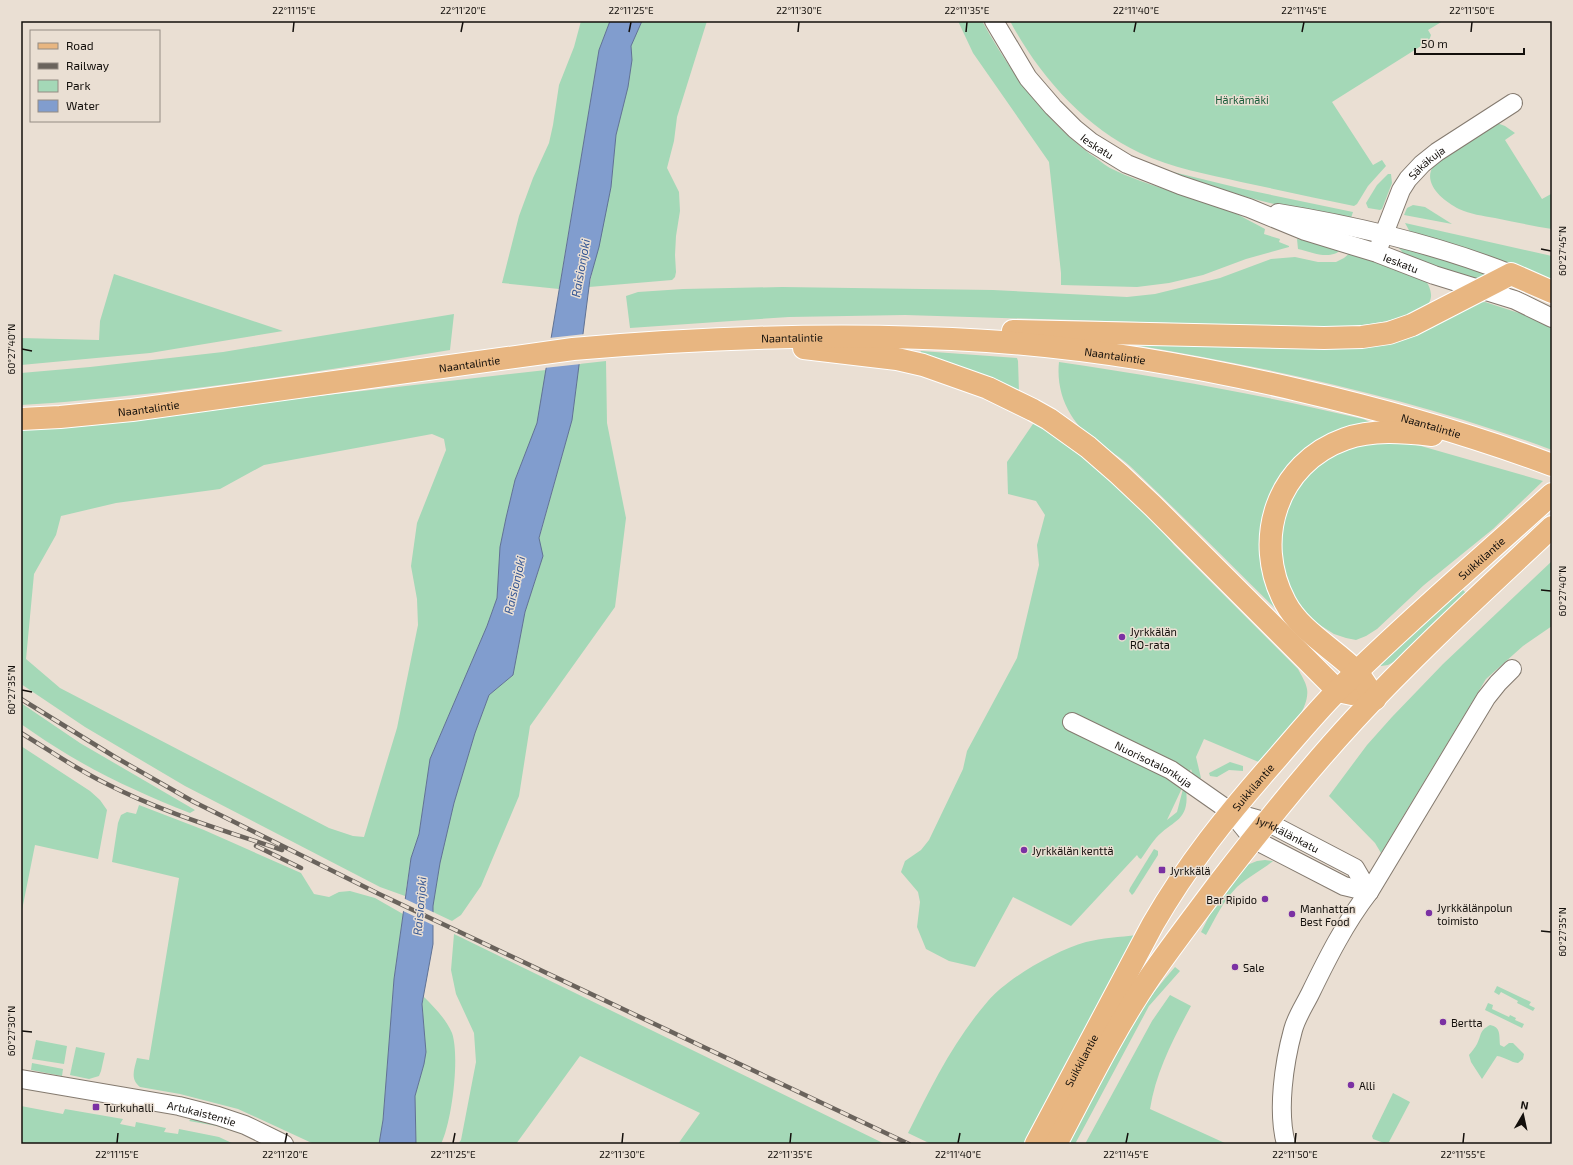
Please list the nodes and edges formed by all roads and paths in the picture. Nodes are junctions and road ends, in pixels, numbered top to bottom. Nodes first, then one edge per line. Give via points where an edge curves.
1 (994, 21) edge
2 (1513, 103) dead end
3 (1249, 208) junction
4 (1384, 233) junction
5 (1377, 253) junction
6 (1511, 274) junction
7 (1482, 289) junction
8 (1552, 292) edge
9 (1552, 318) edge
10 (890, 336) junction
11 (714, 339) junction
12 (21, 418) edge
13 (1480, 440) junction
14 (1552, 465) edge
15 (1552, 494) edge
16 (1549, 530) edge
17 (1512, 670) dead end
18 (1357, 672) junction
19 (1338, 691) junction
20 (1375, 699) junction
21 (1072, 722) dead end
22 (1231, 812) junction
23 (1267, 822) junction
24 (1253, 839) junction
25 (1368, 892) junction
26 (21, 1079) edge
27 (284, 1144) edge
28 (1036, 1144) edge
29 (1056, 1144) edge
30 (1286, 1144) edge

1 - 3 street, Ieskatu via 1028,78 1053,107 1091,142 1144,172
2 - 4 street, Säkäkuja via 1422,164 1401,190
3 - 4 street, Ieskatu
3 - 5 street, Ieskatu via 1304,231
4 - 5 street, Säkäkuja
4 - 6 street, Ieskatu via 1440,248
5 - 7 street, Ieskatu via 1434,275
6 - 7 main road
6 - 8 main road, Ieskatu
7 - 9 street, Ieskatu via 1515,300
7 - 10 main road via 1412,326 1362,337 1037,331
10 - 11 main road, Naantalintie
10 - 13 main road, Naantalintie via 989,341 1186,366 1396,414
11 - 12 main road, Naantalintie via 573,349 132,410
11 - 19 main road via 841,352 923,365 988,388 1033,410 1088,446 1119,474
13 - 14 main road, Naantalintie
13 - 18 main road via 1409,432 1363,434 1328,446 1310,459 1298,470 1282,494 1270,538 1273,570 1278,588 1298,621
15 - 18 main road, Suikkilantie
16 - 20 main road, Suikkilantie via 1493,581
17 - 25 street via 1486,698
18 - 19 main road, Suikkilantie
18 - 20 main road
19 - 20 main road
19 - 22 main road, Suikkilantie
20 - 23 main road, Suikkilantie
21 - 22 street, Nuorisotalonkuja via 1171,770
22 - 23 street, Jyrkkälänkatu
22 - 24 street, Jyrkkälänkatu
22 - 28 main road, Suikkilantie via 1171,892
23 - 24 main road, Suikkilantie
23 - 25 street, Jyrkkälänkatu via 1355,868
24 - 25 street, Jyrkkälänkatu via 1344,886
24 - 29 main road, Suikkilantie via 1150,977 1127,1013
25 - 30 street via 1324,966 1293,1029 1283,1081 1283,1132
26 - 27 street, Artukaistentie via 179,1106 232,1120

